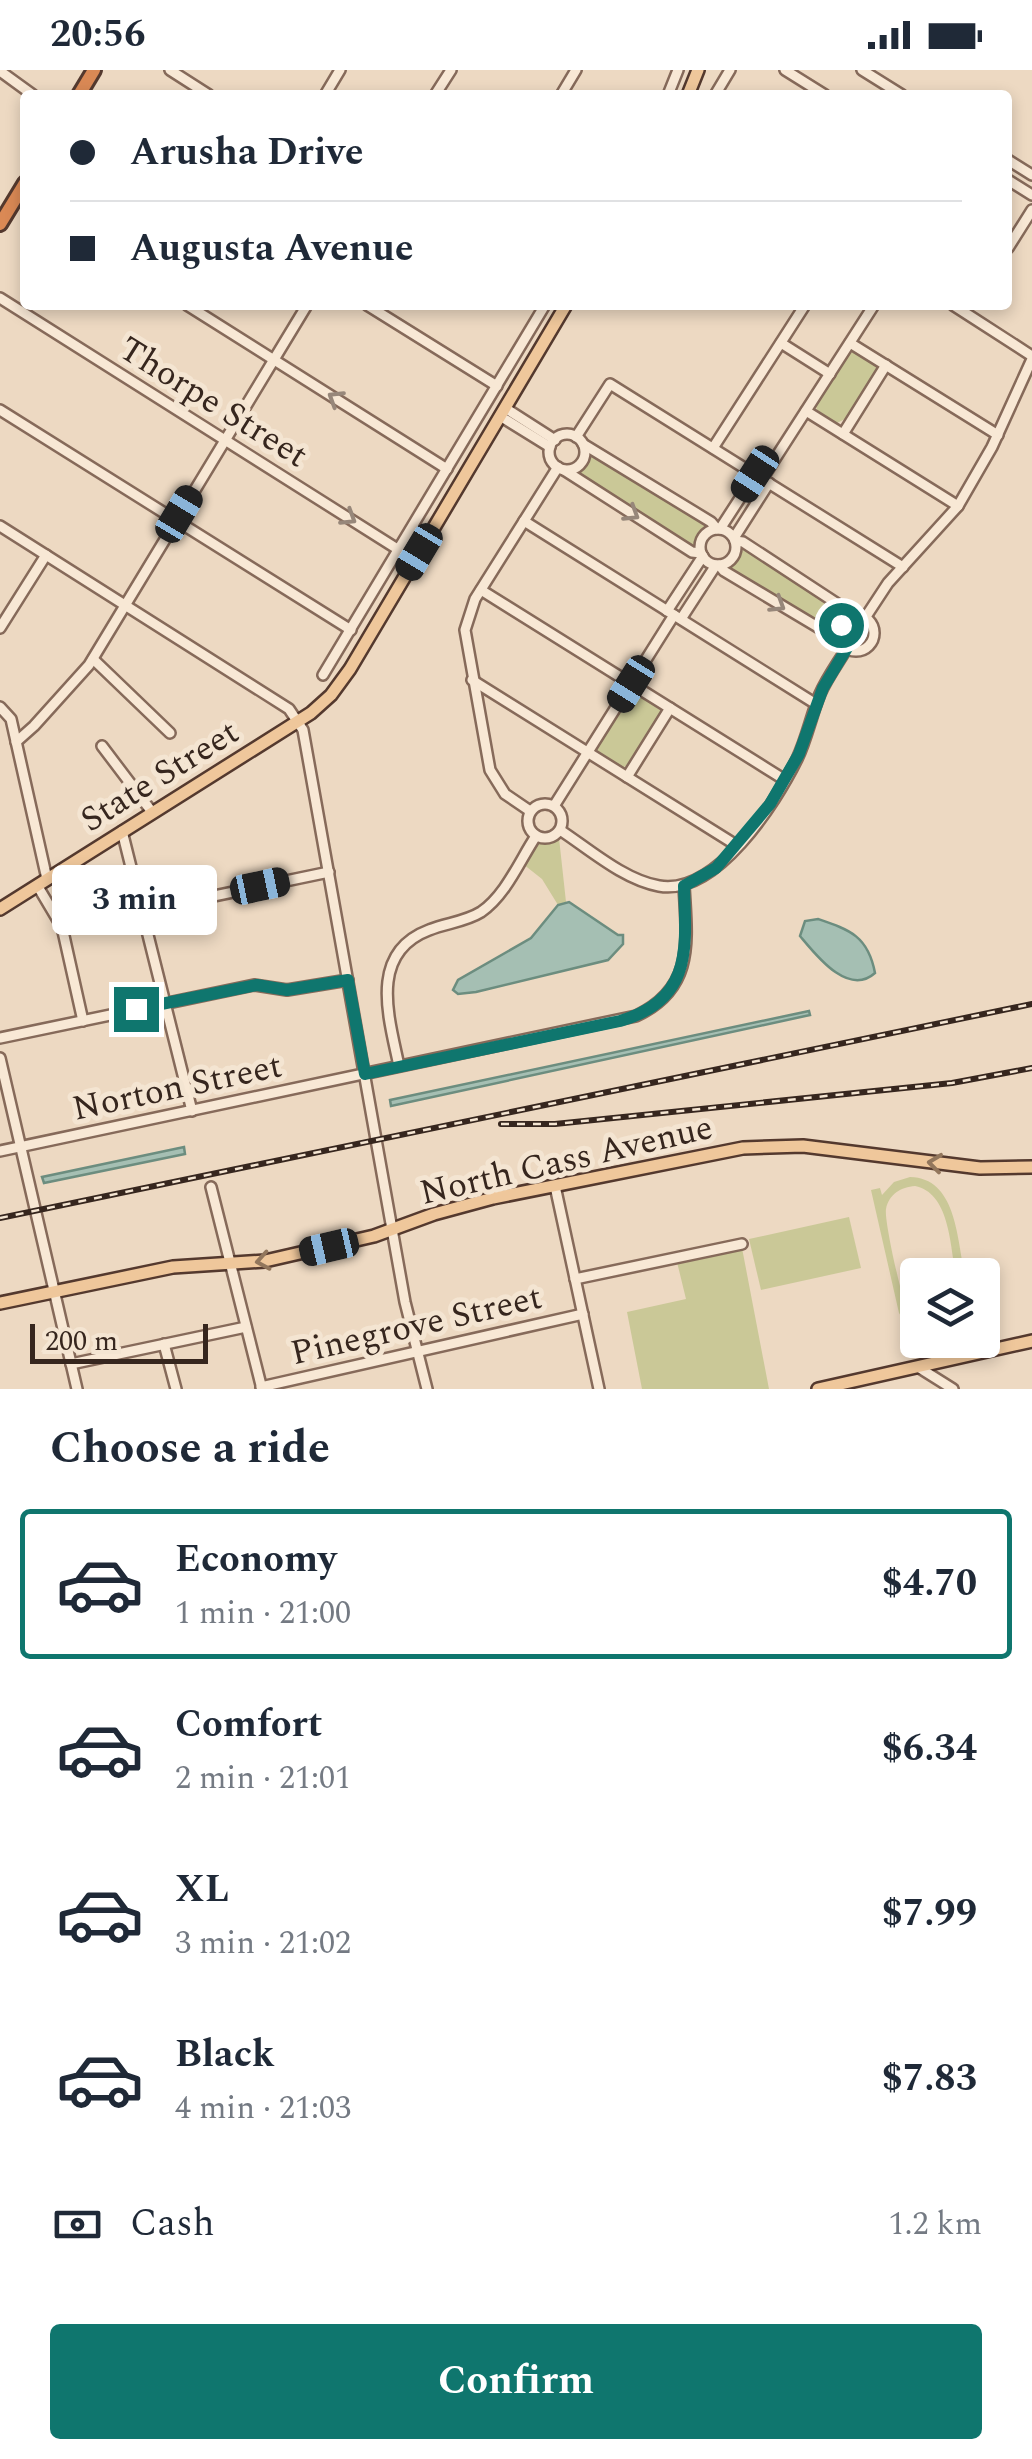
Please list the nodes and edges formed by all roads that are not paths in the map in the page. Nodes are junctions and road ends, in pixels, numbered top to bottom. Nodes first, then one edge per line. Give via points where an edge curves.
1 (170, 70) edge
2 (786, 70) edge
3 (862, 70) edge
4 (0, 71) edge
5 (26, 90) edge
6 (201, 90) edge
7 (817, 90) edge
8 (894, 90) edge
9 (20, 201) edge
10 (1032, 210) edge
11 (0, 224) edge
12 (1012, 242) edge
13 (0, 298) edge
14 (195, 310) edge
15 (304, 310) edge
16 (375, 310) edge
17 (541, 310) edge
18 (563, 310) edge
19 (803, 310) edge
20 (871, 310) edge
21 (969, 310) edge
22 (781, 343) junction
23 (850, 343) junction
24 (1032, 358) edge
25 (274, 360) junction
26 (886, 365) junction
27 (830, 374) junction
28 (496, 386) junction
29 (0, 410) edge
30 (806, 411) junction
31 (503, 412) junction
32 (842, 434) junction
33 (998, 435) junction
34 (224, 440) junction
35 (580, 441) junction
36 (552, 443) junction
37 (713, 448) junction
38 (448, 469) junction
39 (561, 469) junction
40 (762, 479) junction
41 (958, 506) junction
42 (175, 520) junction
43 (524, 521) junction
44 (0, 526) edge
45 (718, 529) junction
46 (734, 539) junction
47 (399, 550) junction
48 (46, 555) junction
49 (702, 555) junction
50 (718, 565) junction
51 (903, 567) junction
52 (481, 590) junction
53 (125, 605) junction
54 (674, 615) junction
55 (861, 617) junction
56 (0, 628) edge
57 (351, 630) junction
58 (844, 645) junction
59 (93, 659) junction
60 (323, 676) dead end
61 (472, 680) junction
62 (631, 684) junction
63 (816, 704) junction
64 (0, 708) edge
65 (670, 708) junction
66 (298, 721) junction
67 (170, 734) dead end
68 (16, 742) junction
69 (102, 746) dead end
70 (588, 752) junction
71 (627, 777) junction
72 (786, 780) junction
73 (554, 806) junction
74 (152, 812) junction
75 (530, 812) junction
76 (560, 830) junction
77 (122, 831) junction
78 (536, 836) junction
79 (736, 846) junction
80 (329, 872) junction
81 (42, 882) junction
82 (684, 886) junction
83 (0, 909) edge
84 (142, 911) junction
85 (348, 980) junction
86 (165, 1003) junction
87 (83, 1020) junction
88 (0, 1038) edge
89 (0, 1058) edge
90 (399, 1066) junction
91 (365, 1074) junction
92 (192, 1111) junction
93 (20, 1147) junction
94 (0, 1151) edge
95 (1032, 1167) edge
96 (555, 1186) junction
97 (211, 1187) dead end
98 (392, 1230) junction
99 (742, 1244) dead end
100 (230, 1264) junction
101 (575, 1279) junction
102 (54, 1292) junction
103 (0, 1302) edge
104 (583, 1314) junction
105 (246, 1327) junction
106 (1032, 1341) edge
107 (164, 1344) junction
108 (417, 1352) junction
109 (71, 1364) junction
110 (918, 1367) junction
111 (261, 1388) edge
112 (76, 1389) edge
113 (176, 1389) edge
114 (426, 1389) edge
115 (599, 1389) edge
116 (818, 1389) edge
117 (954, 1389) edge

1 - 6 street
2 - 7 street
3 - 8 street
4 - 5 street
9 - 11 highway
10 - 12 street
13 - 34 street, Thorpe Street
14 - 25 street
15 - 25 street
16 - 28 street
17 - 28 street
18 - 31 main road, State Street
19 - 22 street
20 - 23 street
21 - 24 street
22 - 27 street
22 - 37 street
23 - 26 street
23 - 27 street
24 - 33 street
25 - 34 street
38 -> 25 street
26 - 32 street
26 - 33 street
27 - 30 street
28 - 38 street
29 - 42 street
30 - 32 street
30 - 40 street
31 - 36 street
31 - 66 main road, State Street via 347,674
32 - 41 street
33 - 41 street
34 - 42 street
34 -> 47 street, Thorpe Street
35 - 36 street via 565,434
35 - 37 street via 610,384
35 - 39 street via 582,463
35 - 45 street
36 - 39 street via 551,460
37 - 40 street
38 - 47 street
39 - 43 street
39 -> 49 street
40 - 45 street
40 - 46 street
40 - 51 street
41 - 51 street
42 - 53 street
42 - 57 street
43 - 52 street
43 - 54 street
44 - 48 street
45 - 46 street
45 - 49 street via 703,537
46 - 50 street via 733,556
46 - 55 street
47 - 57 street
48 - 53 street
48 - 56 street
49 - 50 street
49 - 54 street
50 - 54 street
50 -> 58 street
51 - 55 street
52 - 61 street via 465,630
52 - 62 street
53 - 59 street
53 - 66 street via 289,708
54 - 62 street
54 - 63 street
55 - 58 street via 841,625
55 - 58 street via 874,630 870,644 861,650
57 - 60 street
58 - 63 street
59 - 67 street
59 - 68 street
61 - 70 street
61 - 75 street via 491,774
62 - 65 street
62 - 70 street
63 - 72 street
64 - 68 street via 10,716
65 - 71 street
65 - 72 street
66 - 74 main road, State Street
66 - 80 street
68 - 81 street
69 - 74 street
70 - 71 street
70 - 73 street
71 - 79 street
72 - 79 street
73 - 75 street via 541,804
73 - 76 street via 562,817
74 - 77 main road, State Street
75 - 78 street via 528,825
76 - 78 street via 549,838
76 - 82 street via 644,882
77 - 81 main road, State Street
77 - 84 street
78 - 90 street via 489,905 419,934 395,958 386,995
79 - 82 street via 713,872
80 - 84 street
80 - 85 street
81 - 83 main road, State Street
81 - 87 street via 62,926
82 - 90 street, Norton Street via 684,961 672,987 649,1010
84 - 86 street
85 - 86 street via 287,990 257,985
85 - 91 street
86 - 87 street
86 - 92 street
87 - 88 street
89 - 93 street
90 - 91 street, Norton Street
91 - 92 street, Norton Street
91 - 98 street
92 - 93 street, Norton Street
93 - 94 street, Norton Street
93 - 102 street
95 -> 96 main road, North Cass Avenue via 980,1168 768,1146
96 - 98 main road, North Cass Avenue
96 - 101 street
97 - 100 street
98 -> 100 main road, North Cass Avenue
98 - 108 street
99 - 101 street
100 - 102 main road, North Cass Avenue via 173,1267
100 - 105 street
101 - 104 street
102 - 103 main road, North Cass Avenue
102 - 109 street
104 - 108 street, Pinegrove Street
104 - 115 street
105 - 107 street
105 - 111 street
106 - 110 main road
107 - 109 street
107 - 113 street
108 - 111 street, Pinegrove Street
108 - 114 street
109 - 112 street
110 - 116 main road
110 - 117 street

